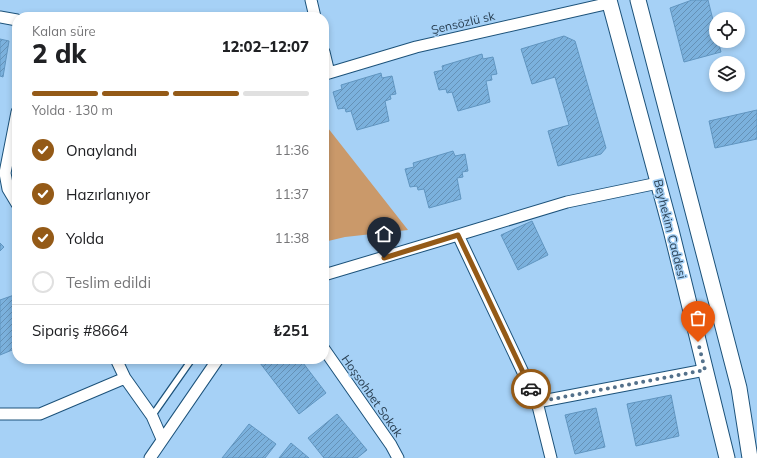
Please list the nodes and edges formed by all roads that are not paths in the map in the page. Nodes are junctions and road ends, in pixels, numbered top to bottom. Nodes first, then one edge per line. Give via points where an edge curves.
1 (311, 0) edge
2 (638, 0) edge
3 (610, 1) edge
4 (314, 12) edge
5 (0, 17) edge
6 (12, 19) edge
7 (329, 72) edge
8 (12, 137) edge
9 (658, 183) junction
10 (0, 193) edge
11 (12, 196) edge
12 (12, 199) edge
13 (458, 235) junction
14 (329, 274) edge
15 (329, 356) edge
16 (118, 364) edge
17 (188, 364) edge
18 (214, 364) edge
19 (705, 370) junction
20 (125, 378) junction
21 (537, 402) junction
22 (0, 414) edge
23 (152, 416) junction
24 (162, 439) junction
25 (150, 458) edge
26 (398, 458) edge
27 (551, 458) edge
28 (727, 458) edge
29 (750, 458) edge

1 - 4 street
2 - 29 main road via 738,388
3 - 7 street, Şensözlü sk via 416,47
3 - 9 main road, Beyhekim Caddesi
5 - 6 street
8 - 11 street via 5,173
9 - 13 street via 566,202
9 - 19 main road, Beyhekim Caddesi
10 - 12 street
13 - 14 street
13 - 21 street
15 - 26 street, Hoşsohbet Sokak
16 - 20 street
17 - 23 lane
18 - 24 street
19 - 21 street
19 - 28 main road, Beyhekim Caddesi
20 - 22 street via 40,414
20 - 23 street
21 - 27 street
23 - 24 street
24 - 25 street

